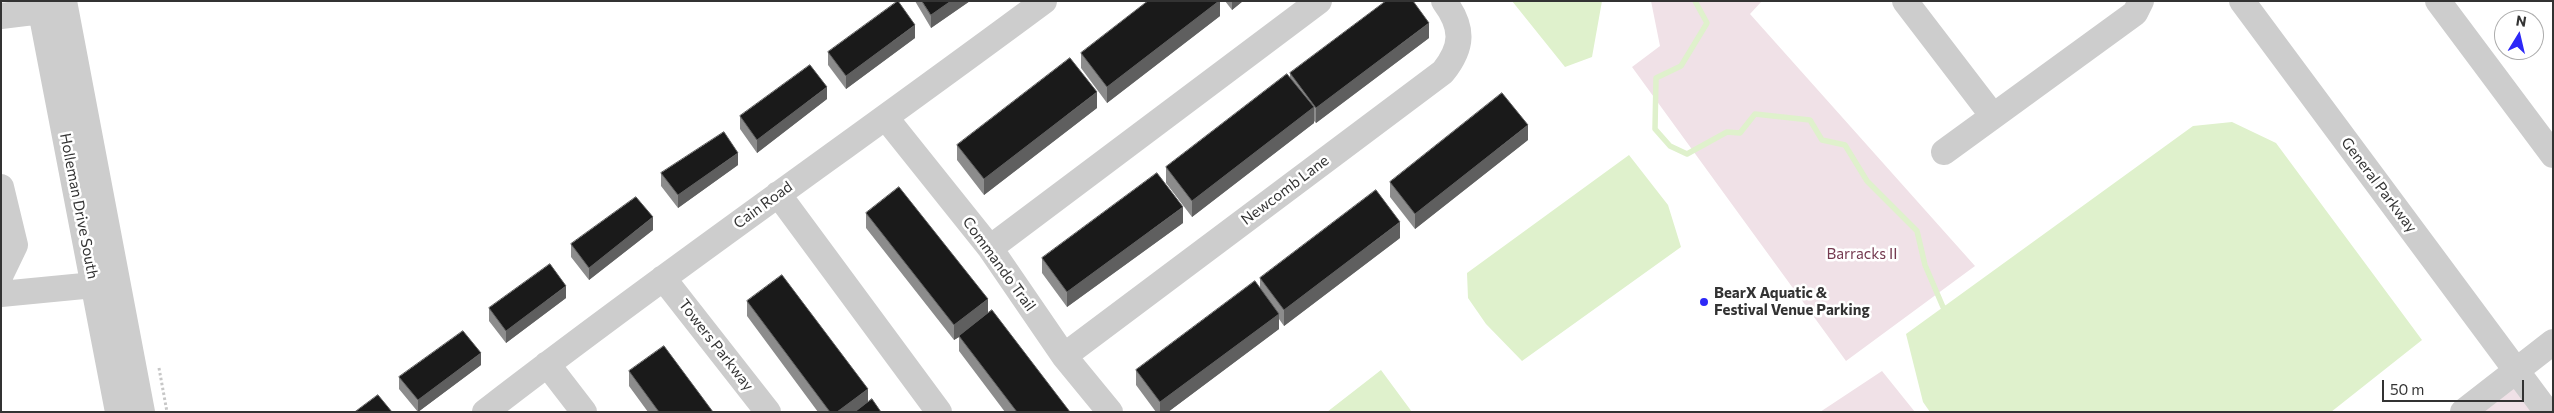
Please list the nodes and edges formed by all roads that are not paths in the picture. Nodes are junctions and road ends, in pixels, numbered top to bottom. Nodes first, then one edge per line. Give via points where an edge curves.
1 (1044, 1) edge
2 (1319, 1) edge
3 (1444, 1) edge
4 (1905, 1) edge
5 (2141, 1) edge
6 (2242, 1) edge
7 (2438, 1) edge
8 (52, 5) edge
9 (1, 16) edge
10 (1993, 116) junction
11 (886, 118) junction
12 (1944, 152) dead end
13 (2553, 155) edge
14 (1, 186) edge
15 (778, 194) junction
16 (4, 222) edge
17 (990, 248) junction
18 (1, 274) edge
19 (663, 278) junction
20 (94, 285) junction
21 (1, 294) edge
22 (2553, 342) edge
23 (1064, 356) junction
24 (547, 364) junction
25 (2516, 370) junction
26 (118, 412) edge
27 (142, 412) edge
28 (485, 412) edge
29 (584, 412) edge
30 (768, 412) edge
31 (939, 412) edge
32 (1110, 412) edge
33 (2463, 412) edge
34 (2547, 412) edge

1 - 11 street, Cain Road
2 - 17 street
3 - 23 street, Newcomb Lane via 1458,28 1459,45 1443,72
4 - 10 street
5 - 10 street via 2135,13
6 - 25 street, General Parkway
7 - 13 street
8 - 9 street
8 - 20 street, Holleman Drive South
8 - 27 street
10 - 12 street
11 - 15 street, Cain Road
11 - 17 street, Commando Trail
14 - 16 street
15 - 19 street, Cain Road
15 - 31 street
16 - 18 street via 14,245
17 - 23 street, Commando Trail
19 - 24 street, Cain Road
19 - 30 street, Towers Parkway
20 - 21 street
20 - 26 street, Holleman Drive South
22 - 25 street
23 - 32 street, Commando Trail
24 - 28 street, Cain Road
24 - 29 street
25 - 33 street
25 - 34 street, General Parkway

